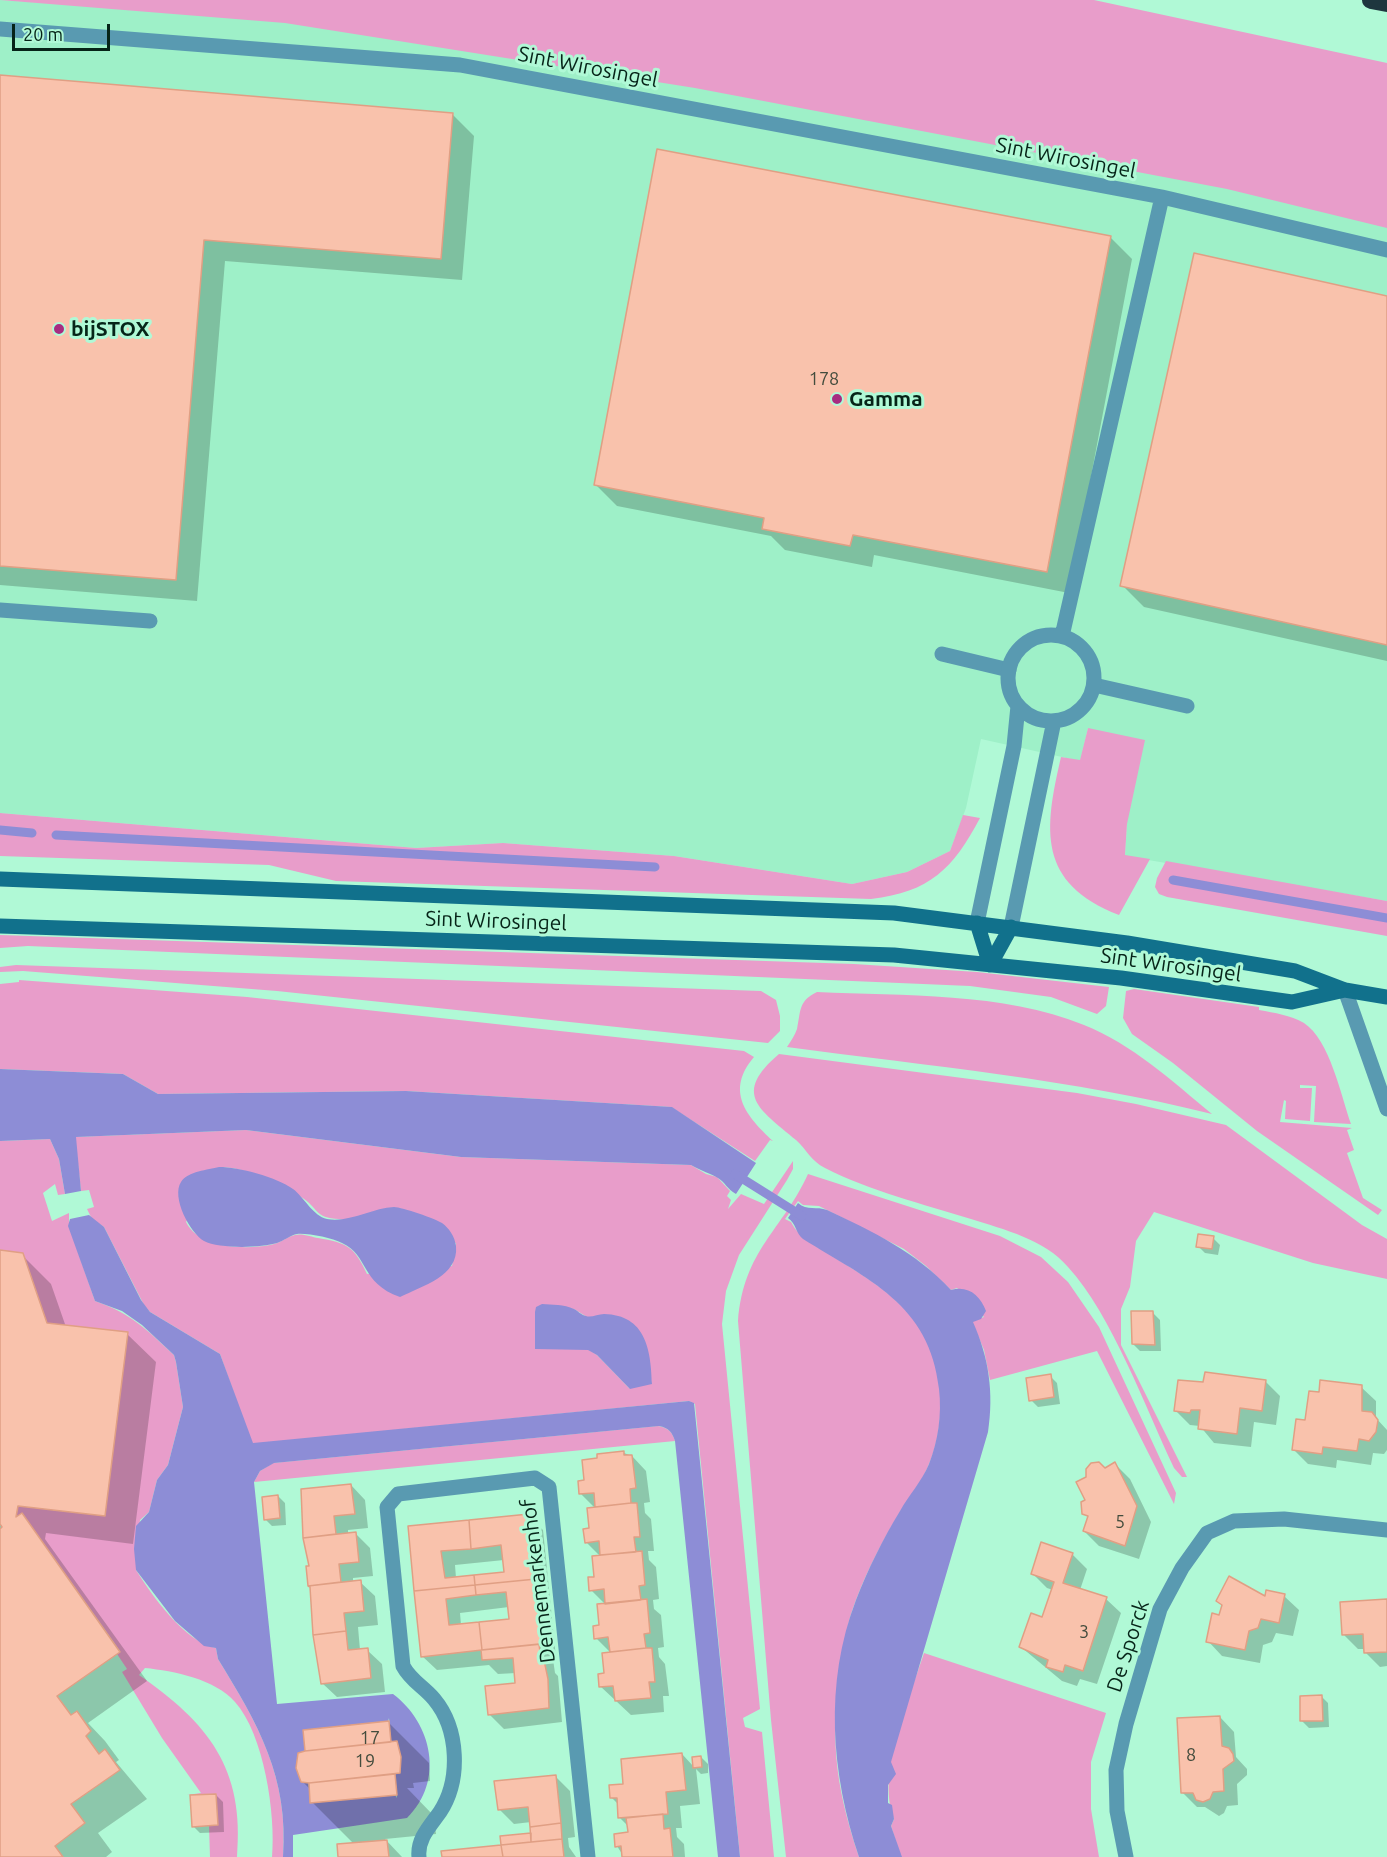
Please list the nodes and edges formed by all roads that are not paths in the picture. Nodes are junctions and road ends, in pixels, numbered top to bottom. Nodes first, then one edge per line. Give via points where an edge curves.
1 (1371, 0) edge
2 (1387, 3) edge
3 (0, 29) edge
4 (1162, 197) junction
5 (1387, 250) edge
6 (0, 610) edge
7 (150, 621) dead end
8 (1062, 636) junction
9 (942, 654) dead end
10 (1009, 670) junction
11 (1094, 685) junction
12 (1018, 706) junction
13 (1187, 706) dead end
14 (1054, 722) junction
15 (0, 879) edge
16 (977, 923) junction
17 (0, 926) edge
18 (1011, 927) junction
19 (990, 965) junction
20 (1345, 990) junction
21 (1387, 997) edge
22 (1387, 1109) edge
23 (1387, 1530) edge
24 (419, 1857) edge
25 (588, 1857) edge
26 (1126, 1857) edge

1 - 2 highway
3 - 4 street, Sint Wirosingel via 460,65
4 - 5 street, Sint Wirosingel
4 - 8 street
6 - 7 street
8 - 10 street via 1048,635 1029,642 1014,657
8 - 11 street via 1084,649 1092,666
9 - 10 street
10 - 12 street via 1011,695
11 - 13 street
11 - 14 street via 1080,710
12 - 14 street via 1040,720
12 - 16 street via 1014,746
14 - 18 street
15 - 16 main road, Sint Wirosingel via 894,913
16 - 18 main road, Sint Wirosingel
16 - 19 main road
17 - 19 main road, Sint Wirosingel via 793,951 894,955
18 - 19 main road
18 - 20 main road, Sint Wirosingel via 1295,971
19 - 20 main road, Sint Wirosingel via 1121,978 1292,1002
20 - 21 main road, Sint Wirosingel
20 - 22 street
23 - 26 street, De Sporck via 1284,1519 1234,1521 1207,1533 1160,1609 1126,1724 1116,1770 1117,1811
24 - 25 street, Dennemarkenhof via 423,1836 442,1809 453,1782 454,1750 446,1720 434,1699 409,1678 403,1666 387,1507 398,1494 535,1478 549,1487

